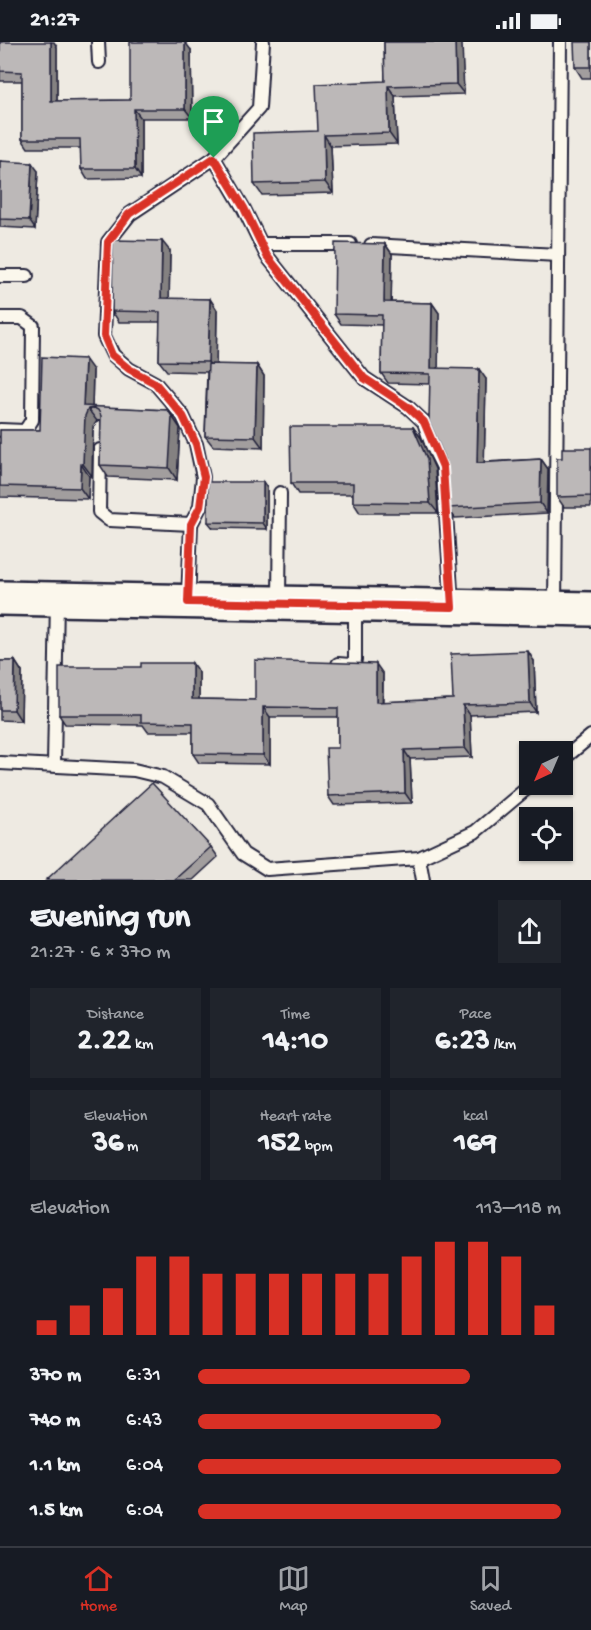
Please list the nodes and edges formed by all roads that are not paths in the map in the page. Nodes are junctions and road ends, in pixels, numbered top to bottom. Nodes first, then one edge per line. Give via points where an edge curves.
1 (98, 42) edge
2 (263, 42) edge
3 (560, 42) edge
4 (99, 62) dead end
5 (214, 158) junction
6 (261, 243) junction
7 (558, 255) junction
8 (0, 276) edge
9 (27, 276) dead end
10 (0, 318) edge
11 (0, 430) edge
12 (101, 439) edge
13 (280, 494) dead end
14 (191, 524) junction
15 (0, 598) edge
16 (57, 599) junction
17 (188, 602) junction
18 (279, 603) junction
19 (356, 605) junction
20 (452, 607) junction
21 (555, 609) junction
22 (591, 609) edge
23 (329, 664) edge
24 (591, 736) edge
25 (573, 751) edge
26 (0, 763) edge
27 (54, 765) junction
28 (519, 795) edge
29 (418, 858) junction
30 (423, 880) edge

1 - 4 lane
2 - 5 lane via 259,108
3 - 7 lane
5 - 6 lane
5 - 14 lane via 129,214 108,242 104,336 112,355 155,383 183,416 196,444 204,477 200,507
6 - 7 lane
6 - 20 lane via 267,256 364,378 424,422 443,467
7 - 21 lane
8 - 9 lane
10 - 11 lane via 22,318 33,326 32,420 25,431
12 - 14 lane via 99,512 109,520
13 - 18 lane
14 - 17 lane
15 - 16 main road
16 - 17 main road
16 - 27 lane
17 - 18 main road
18 - 19 main road
19 - 20 main road
19 - 23 lane via 355,660 351,665
20 - 21 main road
21 - 22 main road
24 - 25 lane
26 - 27 lane
27 - 29 lane via 134,770 163,777 208,804 243,854 267,869
28 - 29 lane via 475,832
29 - 30 lane

